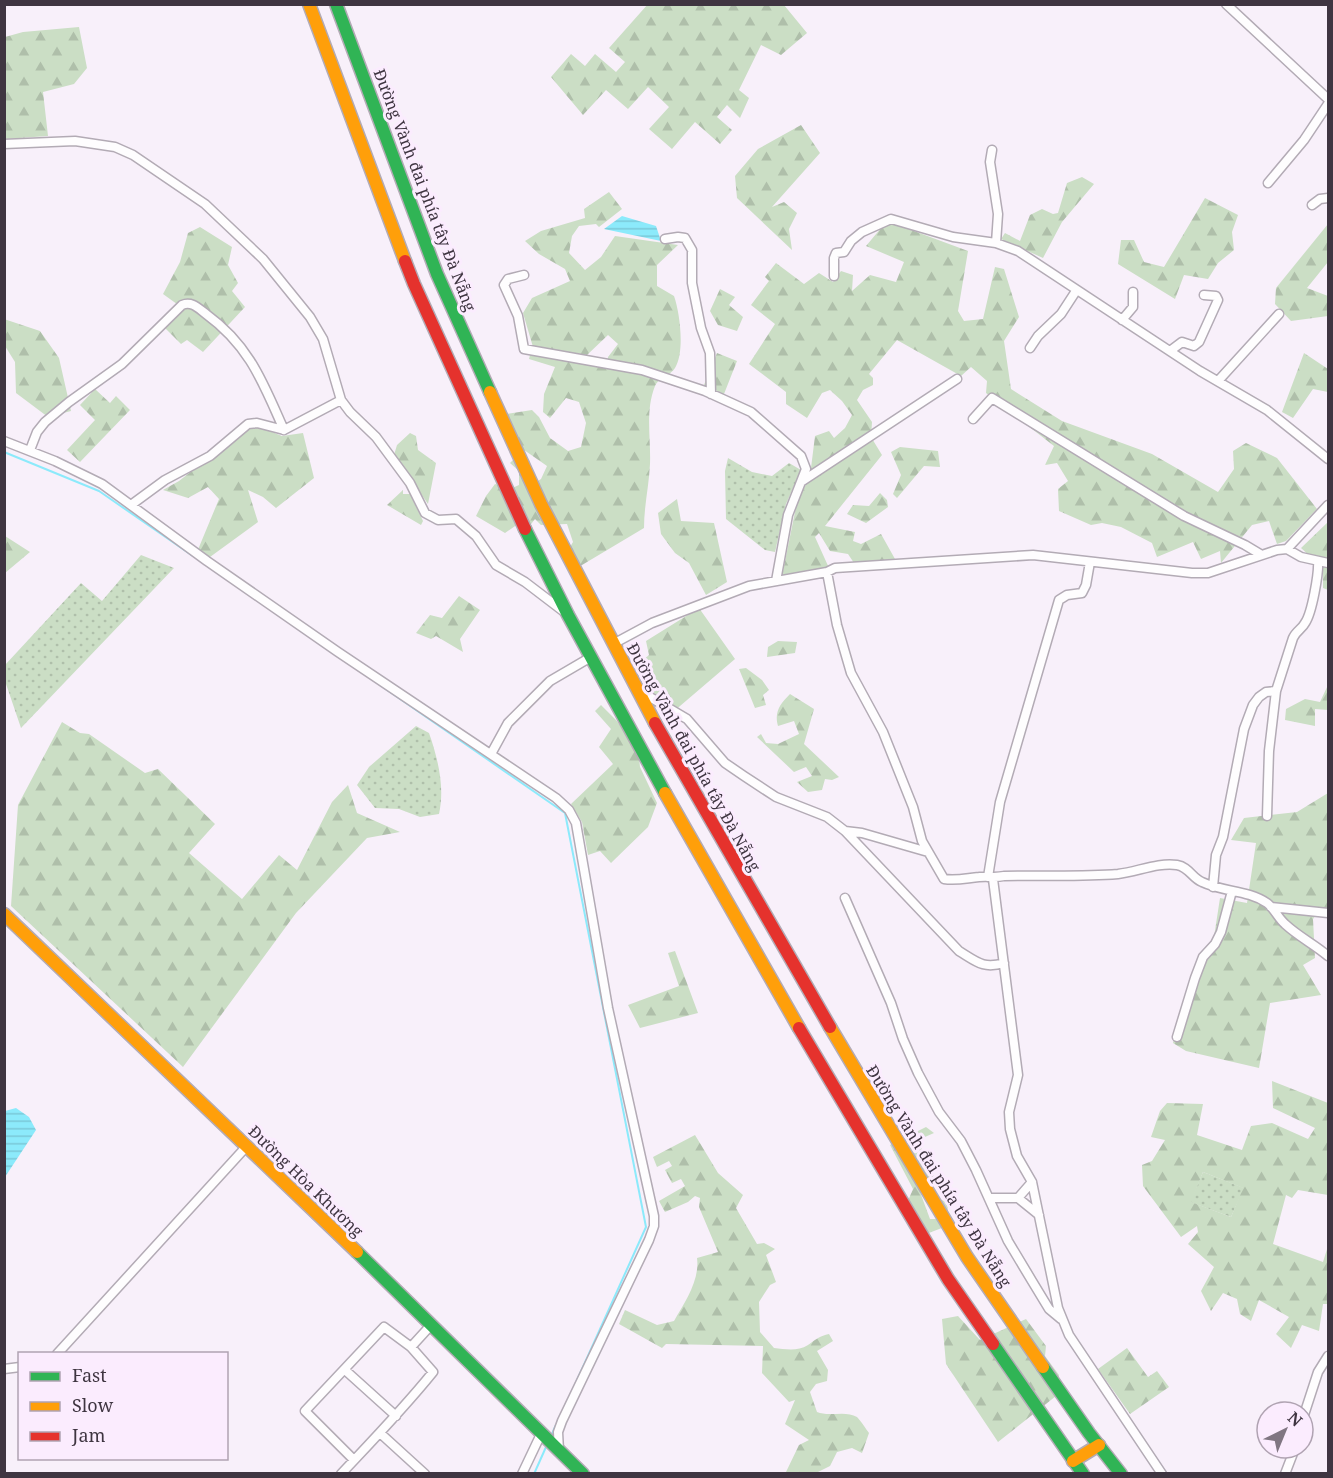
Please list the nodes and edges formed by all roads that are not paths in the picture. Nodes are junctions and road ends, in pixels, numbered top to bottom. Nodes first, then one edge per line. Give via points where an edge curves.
1 (309, 4) edge
2 (336, 4) edge
3 (1226, 4) edge
4 (1329, 99) edge
5 (1329, 104) edge
6 (4, 144) edge
7 (992, 150) dead end
8 (1268, 183) dead end
9 (1329, 198) edge
10 (1312, 205) dead end
11 (665, 239) dead end
12 (996, 243) junction
13 (524, 275) dead end
14 (834, 276) dead end
15 (1076, 291) junction
16 (1133, 292) dead end
17 (1204, 295) dead end
18 (1279, 314) dead end
19 (1122, 320) junction
20 (1030, 348) dead end
21 (1170, 351) junction
22 (957, 379) dead end
23 (1218, 381) junction
24 (711, 394) junction
25 (341, 400) junction
26 (973, 419) dead end
27 (284, 430) junction
28 (4, 441) edge
29 (30, 450) junction
30 (1329, 459) edge
31 (801, 482) junction
32 (131, 505) junction
33 (1329, 506) edge
34 (1287, 549) junction
35 (1260, 554) junction
36 (1318, 561) junction
37 (1090, 562) junction
38 (1329, 563) edge
39 (827, 572) junction
40 (776, 581) junction
41 (568, 615) junction
42 (613, 644) junction
43 (591, 657) junction
44 (635, 688) junction
45 (1276, 691) junction
46 (491, 754) junction
47 (1267, 816) dead end
48 (845, 831) junction
49 (928, 852) junction
50 (991, 878) junction
51 (1213, 887) junction
52 (1233, 891) junction
53 (845, 898) dead end
54 (1271, 907) junction
55 (1329, 913) edge
56 (4, 914) edge
57 (1329, 956) edge
58 (1004, 963) junction
59 (1177, 1037) dead end
60 (246, 1147) junction
61 (1032, 1182) junction
62 (990, 1198) junction
63 (1018, 1198) junction
64 (1039, 1216) junction
65 (1063, 1320) junction
66 (432, 1324) junction
67 (411, 1347) junction
68 (58, 1352) edge
69 (1329, 1356) edge
70 (345, 1370) junction
71 (1309, 1400) edge
72 (396, 1416) junction
73 (380, 1433) junction
74 (541, 1434) junction
75 (1099, 1445) junction
76 (559, 1451) junction
77 (354, 1460) junction
78 (1073, 1461) junction
79 (341, 1473) edge
80 (425, 1473) edge
81 (522, 1473) edge
82 (584, 1473) edge
83 (1083, 1473) edge
84 (1121, 1473) edge
85 (1162, 1473) edge

1 - 41 main road via 414,284
2 - 42 main road, Đường Vành đai phía tây Đà Nẵng via 437,274 541,504
3 - 4 street
5 - 8 street
6 - 25 street via 75,141 115,147 205,204 263,259 309,316 323,339
7 - 12 street via 990,162 998,214
9 - 10 street
11 - 24 street via 685,238 692,250 692,284 710,353
12 - 14 street via 953,237 891,219 862,232 844,252 836,254
12 - 15 street via 1036,262
13 - 24 street via 508,279 504,285 518,316 524,350 642,370
15 - 19 street
15 - 20 street
16 - 19 street via 1133,307
17 - 21 street via 1216,296 1218,300 1199,342 1194,346 1182,342
18 - 23 street
19 - 21 street
21 - 23 street
22 - 31 street
23 - 30 street via 1278,418
24 - 31 street via 751,412 801,456 806,469
25 - 27 street
25 - 41 street via 411,483 425,513 438,520 456,519 476,536 496,565
26 - 35 street via 992,399 1184,516
27 - 29 street via 244,350 217,322 187,303 112,373 45,422
27 - 32 street via 248,424 210,456 165,480
28 - 29 street
29 - 32 street via 96,480
31 - 40 street via 788,515
32 - 46 street via 338,652
33 - 34 street
34 - 35 street
34 - 36 street
35 - 37 street via 1208,573
36 - 38 street
36 - 45 street via 1319,573 1307,621 1293,638
37 - 39 street via 1033,555 835,568
37 - 50 street via 1082,594 1059,600 1000,802
39 - 40 street
39 - 49 street via 851,673 883,732
40 - 42 street via 749,586 652,622
41 - 43 main road
42 - 43 main road
42 - 44 main road, Đường Vành đai phía tây Đà Nẵng
43 - 46 street via 550,681 508,723
43 - 78 main road via 696,850 858,1129 948,1279
44 - 48 street via 687,719 725,763 744,776 776,797 827,817
44 - 75 main road, Đường Vành đai phía tây Đà Nẵng via 967,1257
45 - 47 street
45 - 51 street via 1259,697 1244,729 1216,855
46 - 76 street via 556,798 576,823 608,1008 654,1216 653,1233 562,1421
48 - 49 street via 862,832
48 - 58 street via 959,951 990,967
49 - 50 street via 944,879
50 - 51 street via 1120,874 1177,865
50 - 58 street
51 - 52 street
52 - 54 street
52 - 59 street via 1221,932 1203,957
53 - 62 street via 918,1073 939,1112 961,1141
54 - 55 street
54 - 57 street via 1304,941
56 - 60 main road, Đường Hòa Khương
58 - 61 street via 1018,1075 1009,1112 1010,1129 1017,1156
60 - 66 main road, Đường Hòa Khương
60 - 68 street
61 - 63 street
61 - 64 street
62 - 63 street
62 - 65 street via 1008,1241 1049,1309
63 - 64 street
64 - 65 street
65 - 85 street via 1069,1335
66 - 67 street
66 - 74 main road, Đường Hòa Khương
67 - 70 street via 384,1327
67 - 72 street via 433,1372
69 - 71 street via 1318,1372
70 - 72 street
70 - 77 street via 305,1411
72 - 73 street
73 - 77 street
73 - 80 street
74 - 76 main road, Đường Hòa Khương
74 - 81 street
75 - 78 main road
75 - 84 main road, Đường Vành đai phía tây Đà Nẵng
76 - 82 main road, Đường Hòa Khương
77 - 79 street
78 - 83 main road

